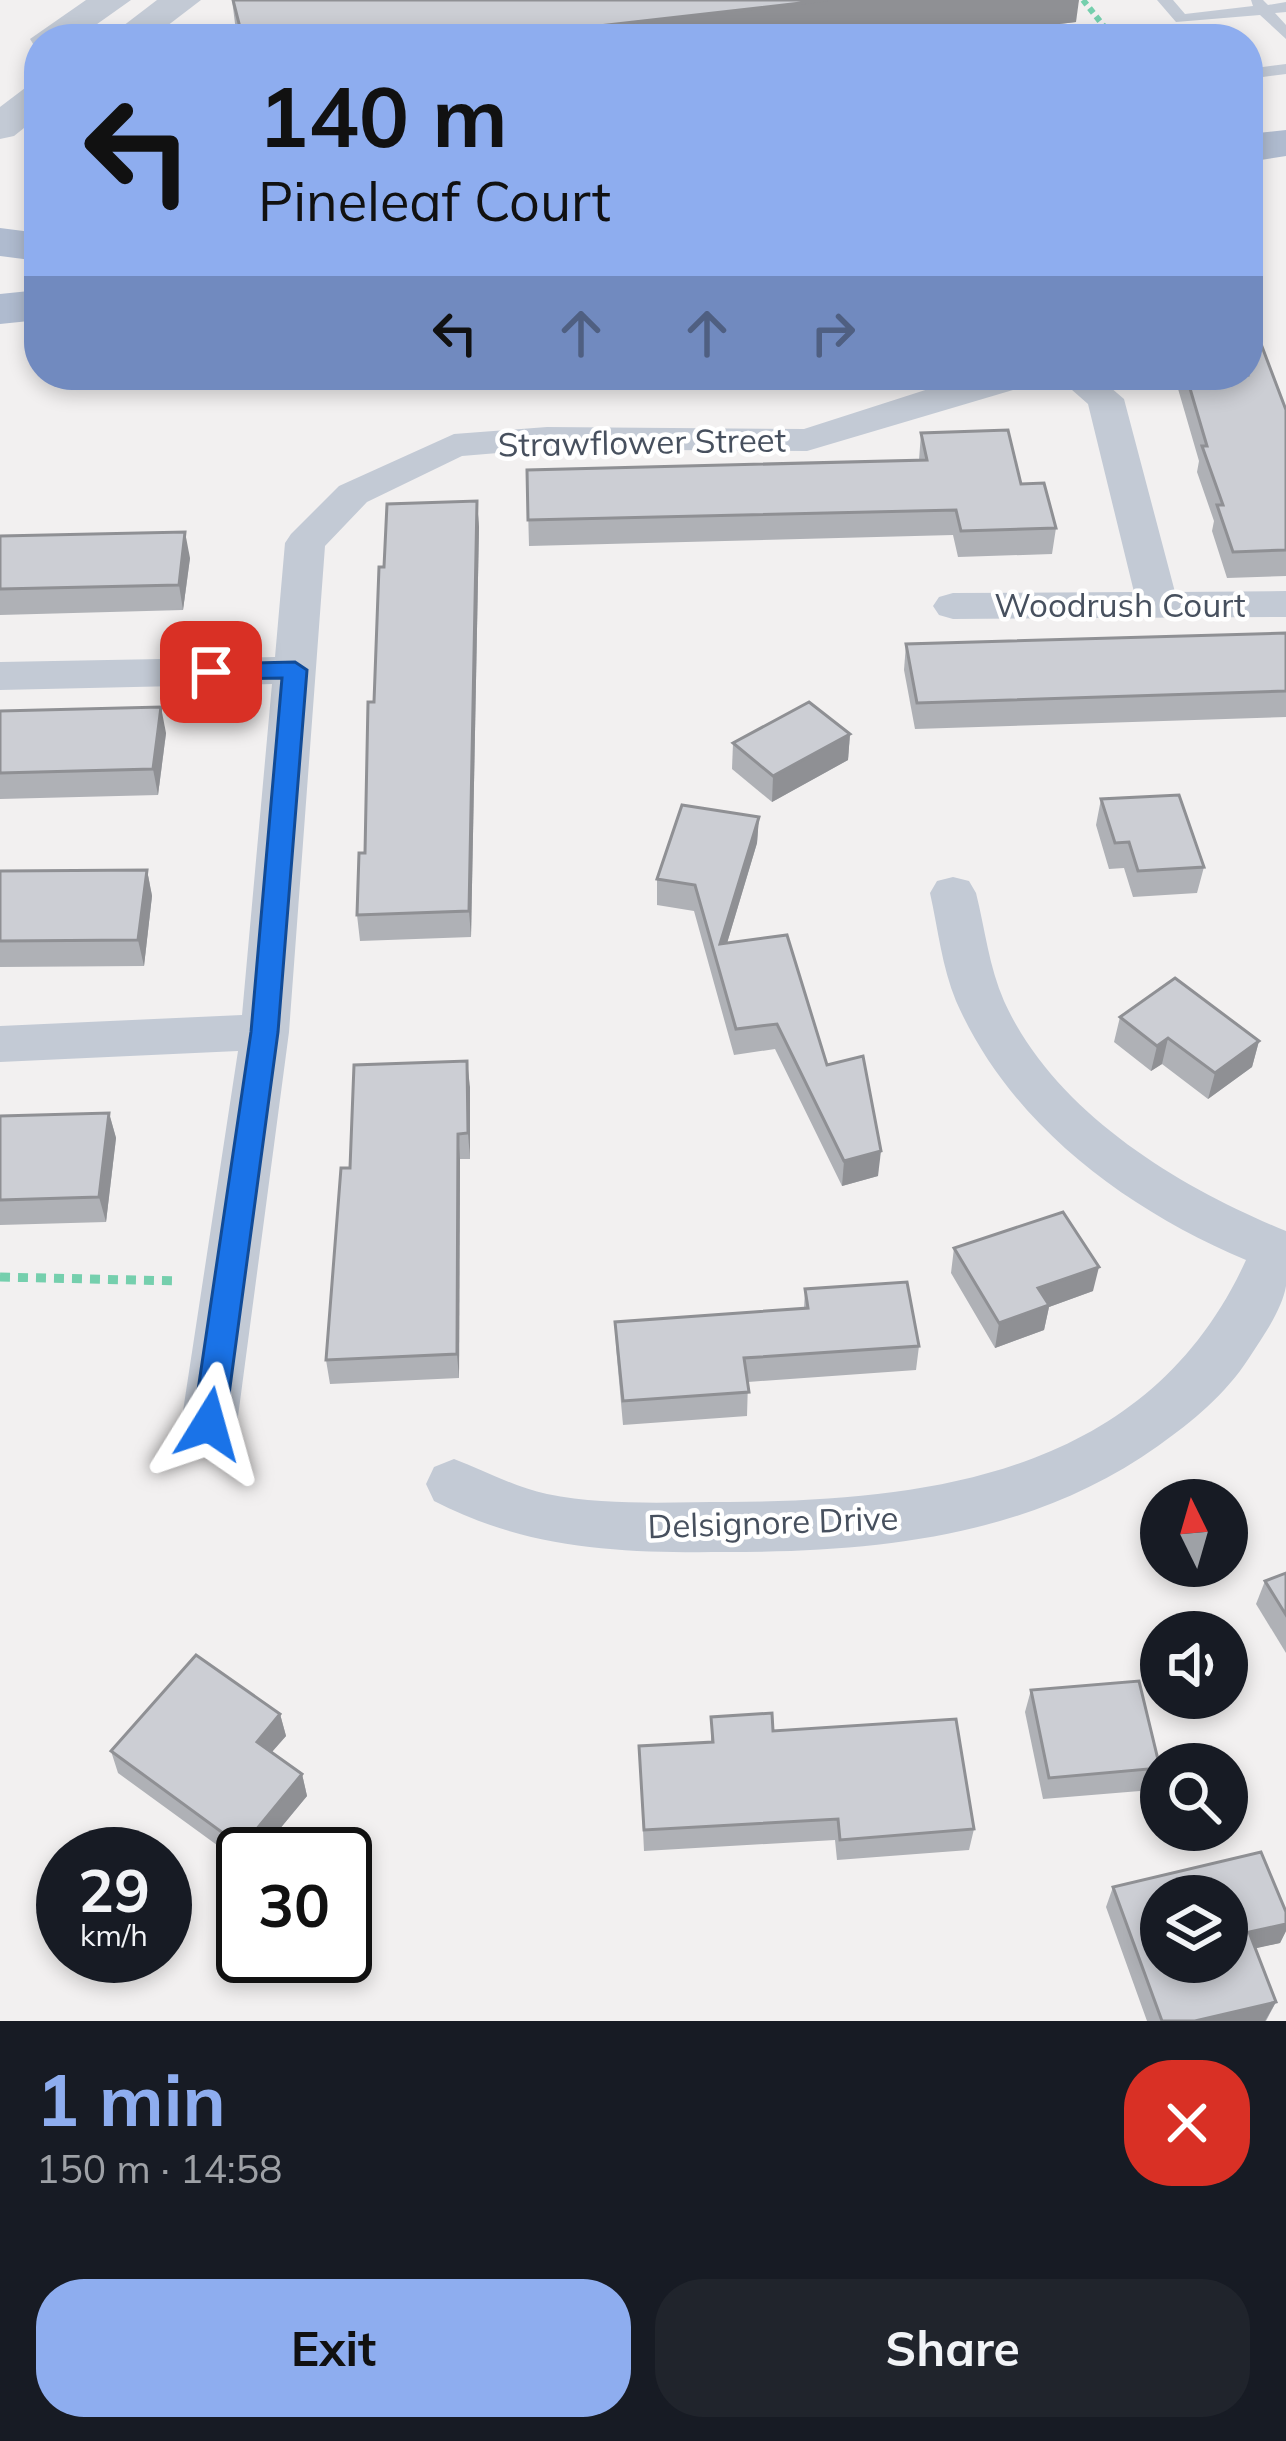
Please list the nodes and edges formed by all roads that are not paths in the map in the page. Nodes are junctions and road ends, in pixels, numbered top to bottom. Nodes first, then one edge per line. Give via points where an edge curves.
1 (112, 0) edge
2 (182, 0) edge
3 (1165, 0) edge
4 (1259, 5) edge
5 (1286, 7) edge
6 (74, 24) edge
7 (147, 24) edge
8 (1286, 34) edge
9 (24, 81) edge
10 (0, 127) edge
11 (962, 390) edge
12 (1093, 390) edge
13 (1286, 604) edge
14 (1158, 605) junction
15 (953, 606) dead end
16 (295, 670) junction
17 (0, 676) edge
18 (953, 893) dead end
19 (265, 1032) junction
20 (0, 1044) edge
21 (1281, 1252) edge
22 (209, 1424) dead end
23 (454, 1484) dead end

1 - 6 street
2 - 7 street
3 - 4 lane via 1181,19
4 - 5 lane
4 - 8 lane
9 - 10 street
11 - 16 street, Strawflower Street via 807,440 454,445 353,494 305,543
12 - 14 street via 1106,399
13 - 14 street, Woodrush Court
14 - 15 street, Woodrush Court
16 - 17 street
16 - 19 street, Strawflower Street
18 - 21 street via 980,998 1012,1056 1050,1101 1134,1175
19 - 20 street
19 - 22 street, Strawflower Street
21 - 23 street, Delsignore Drive via 1196,1385 1125,1442 1068,1474 976,1507 820,1527 574,1526 491,1505

